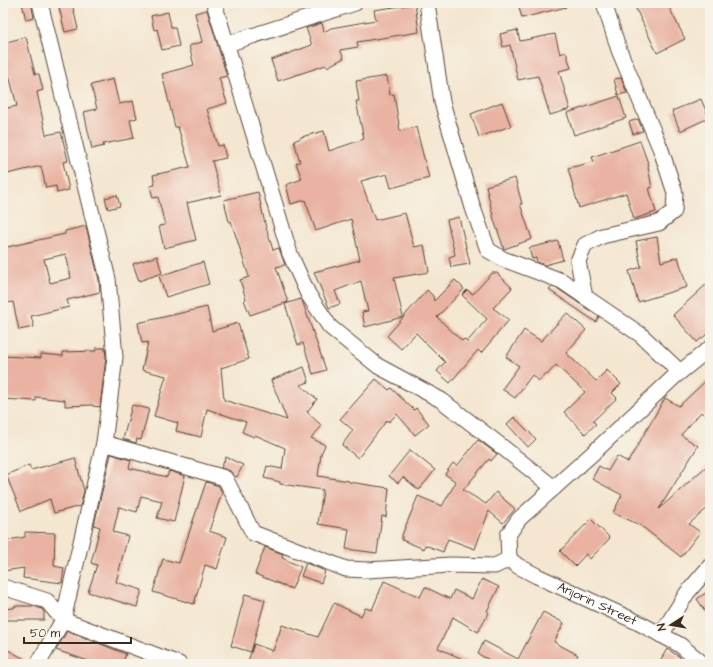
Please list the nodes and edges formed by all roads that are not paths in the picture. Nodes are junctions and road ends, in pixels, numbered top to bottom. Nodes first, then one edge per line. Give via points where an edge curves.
1 (40, 3) edge
2 (214, 3) edge
3 (355, 3) edge
4 (427, 3) edge
5 (604, 3) edge
6 (227, 44) junction
7 (585, 297) junction
8 (710, 348) edge
9 (680, 372) junction
10 (104, 443) junction
11 (554, 488) junction
12 (509, 559) junction
13 (710, 566) edge
14 (3, 587) edge
15 (63, 620) junction
16 (661, 635) junction
17 (38, 664) edge
18 (179, 664) edge
19 (703, 664) edge

1 - 10 street via 108,279 115,357
2 - 6 street
3 - 6 street
4 - 7 street via 442,102 488,250 502,259 562,282
5 - 7 street via 619,50 661,150 675,193 674,210 659,223 602,236 585,245 578,261
6 - 11 street via 290,254 308,294 330,327 378,366 441,400
7 - 9 street via 641,335
8 - 9 street
9 - 11 street
10 - 12 street via 225,478 253,533 346,569 495,566
10 - 15 street
11 - 12 street via 520,519 508,535
12 - 16 street, Anjorin Street via 537,576
13 - 16 street via 687,593
14 - 15 street via 47,601
15 - 17 street
15 - 18 street
16 - 19 street, Anjorin Street via 680,645

